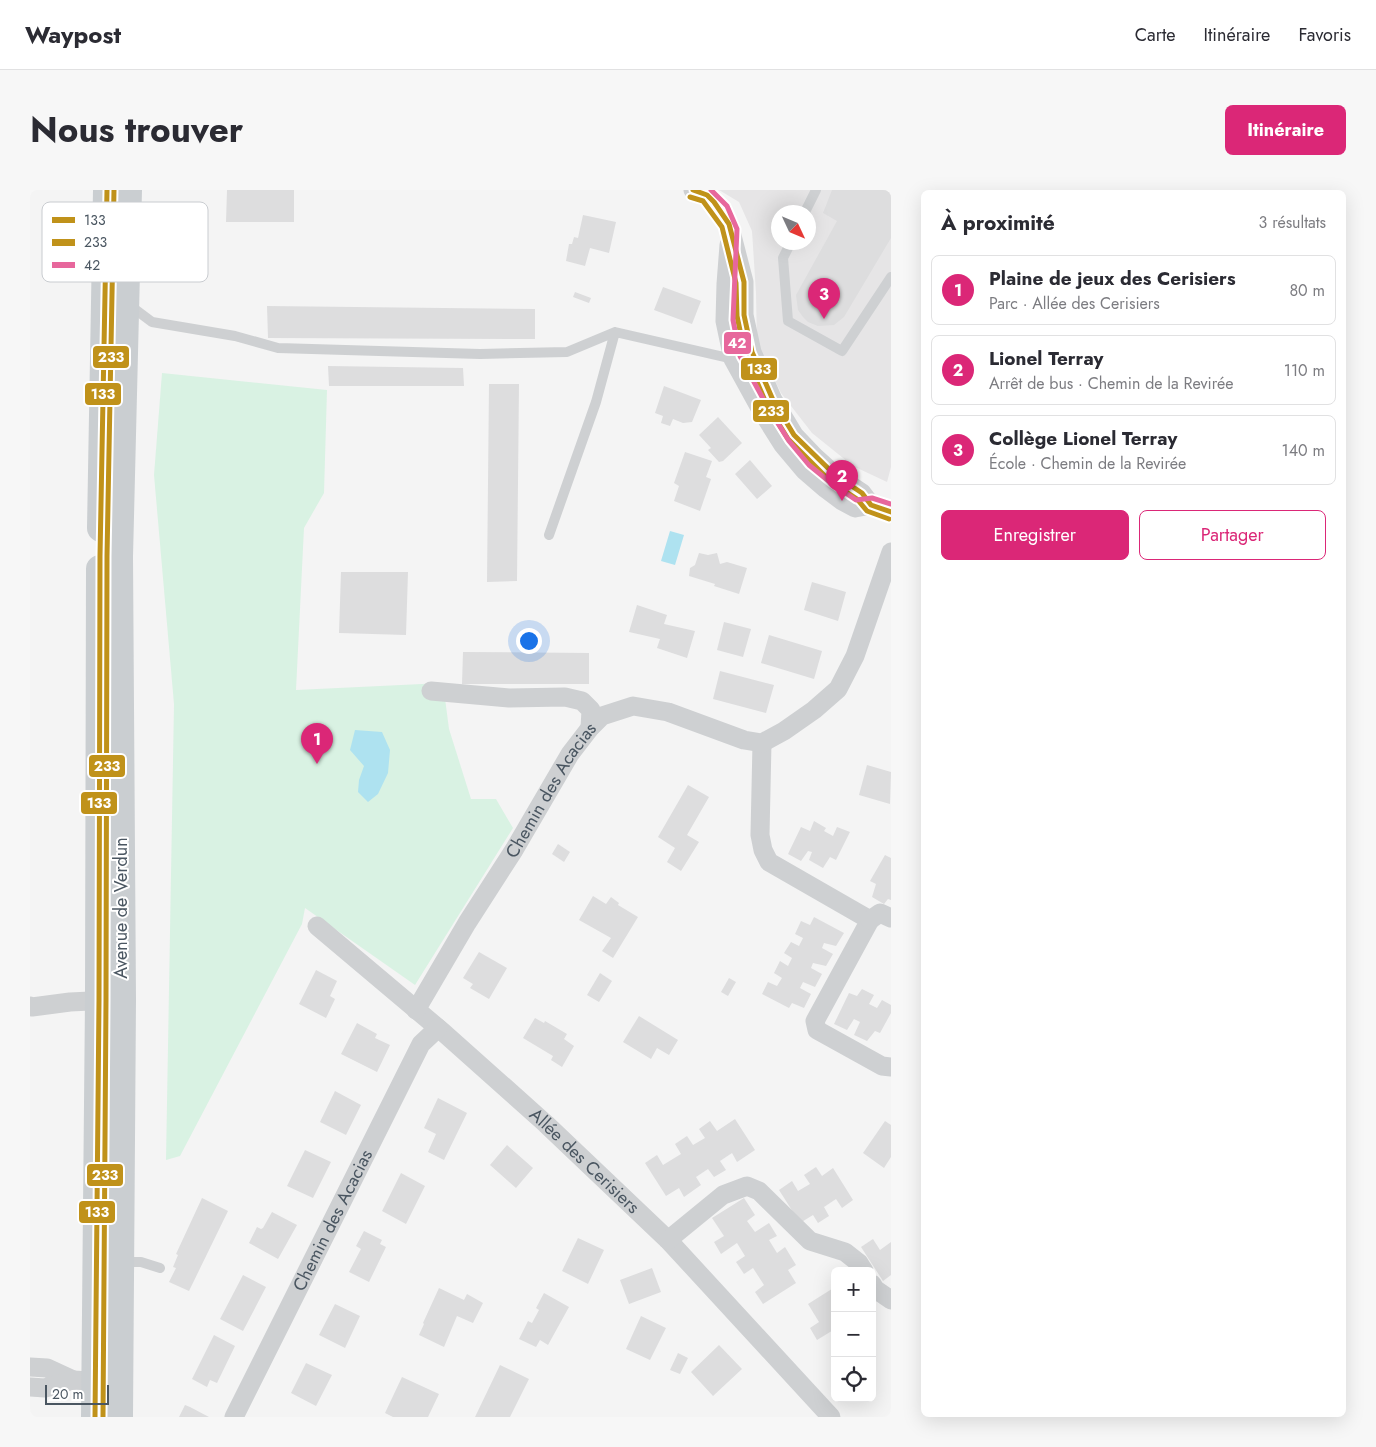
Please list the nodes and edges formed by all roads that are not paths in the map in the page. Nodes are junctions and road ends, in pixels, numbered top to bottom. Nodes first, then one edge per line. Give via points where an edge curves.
1 (693, 190) edge
2 (816, 190) edge
3 (808, 205) edge
4 (730, 231) junction
5 (787, 250) edge
6 (891, 277) edge
7 (105, 282) edge
8 (126, 282) edge
9 (126, 303) junction
10 (615, 332) junction
11 (752, 352) junction
12 (733, 359) junction
13 (871, 505) junction
14 (891, 512) edge
15 (548, 535) dead end
16 (891, 552) edge
17 (431, 691) dead end
18 (590, 728) junction
19 (762, 742) junction
20 (891, 918) edge
21 (870, 920) junction
22 (317, 926) dead end
23 (110, 1000) junction
24 (31, 1008) edge
25 (416, 1010) junction
26 (438, 1028) junction
27 (891, 1067) edge
28 (668, 1240) junction
29 (108, 1264) junction
30 (862, 1267) edge
31 (160, 1268) dead end
32 (876, 1290) edge
33 (891, 1300) edge
34 (30, 1367) edge
35 (96, 1381) junction
36 (30, 1387) edge
37 (95, 1417) edge
38 (119, 1417) edge
39 (234, 1417) edge
40 (831, 1417) edge

1 - 4 street via 714,202
2 - 3 lane
4 - 11 street via 744,282 744,315
4 - 12 street via 725,321
5 - 6 lane via 783,258 788,321 842,351
7 - 23 main road, Avenue de Verdun via 100,566
8 - 9 main road, Avenue de Verdun
9 - 10 lane via 152,322 235,336 278,348 480,354 567,352
9 - 23 main road, Avenue de Verdun
10 - 12 lane
10 - 15 lane via 596,402
11 - 12 lane
11 - 13 street via 773,400 794,434 835,475 862,493
12 - 13 street via 783,445 804,470 842,501 856,508
13 - 14 street
16 - 19 street via 855,656 838,689 784,731
17 - 18 street via 509,698 565,697 582,701 591,710
18 - 19 street, Chemin des Acacias via 602,716 633,706 668,712 744,740
18 - 25 street, Chemin des Acacias via 570,754
19 - 21 street via 760,835 769,862
20 - 21 street via 880,913
21 - 27 street via 815,1022 817,1030 882,1066
22 - 25 street, Allée des Cerisiers
23 - 24 street
23 - 29 main road, Avenue de Verdun
25 - 26 street, Allée des Cerisiers
26 - 28 street, Allée des Cerisiers via 546,1124
26 - 39 street, Chemin des Acacias via 421,1044
28 - 30 street via 723,1195 747,1186 759,1192 810,1241 844,1252
28 - 40 street, Allée des Cerisiers
29 - 31 lane via 141,1262
29 - 35 main road, Avenue de Verdun
32 - 33 street
34 - 35 street via 47,1368
35 - 36 street
35 - 37 main road, Avenue de Verdun
35 - 38 main road, Avenue de Verdun

